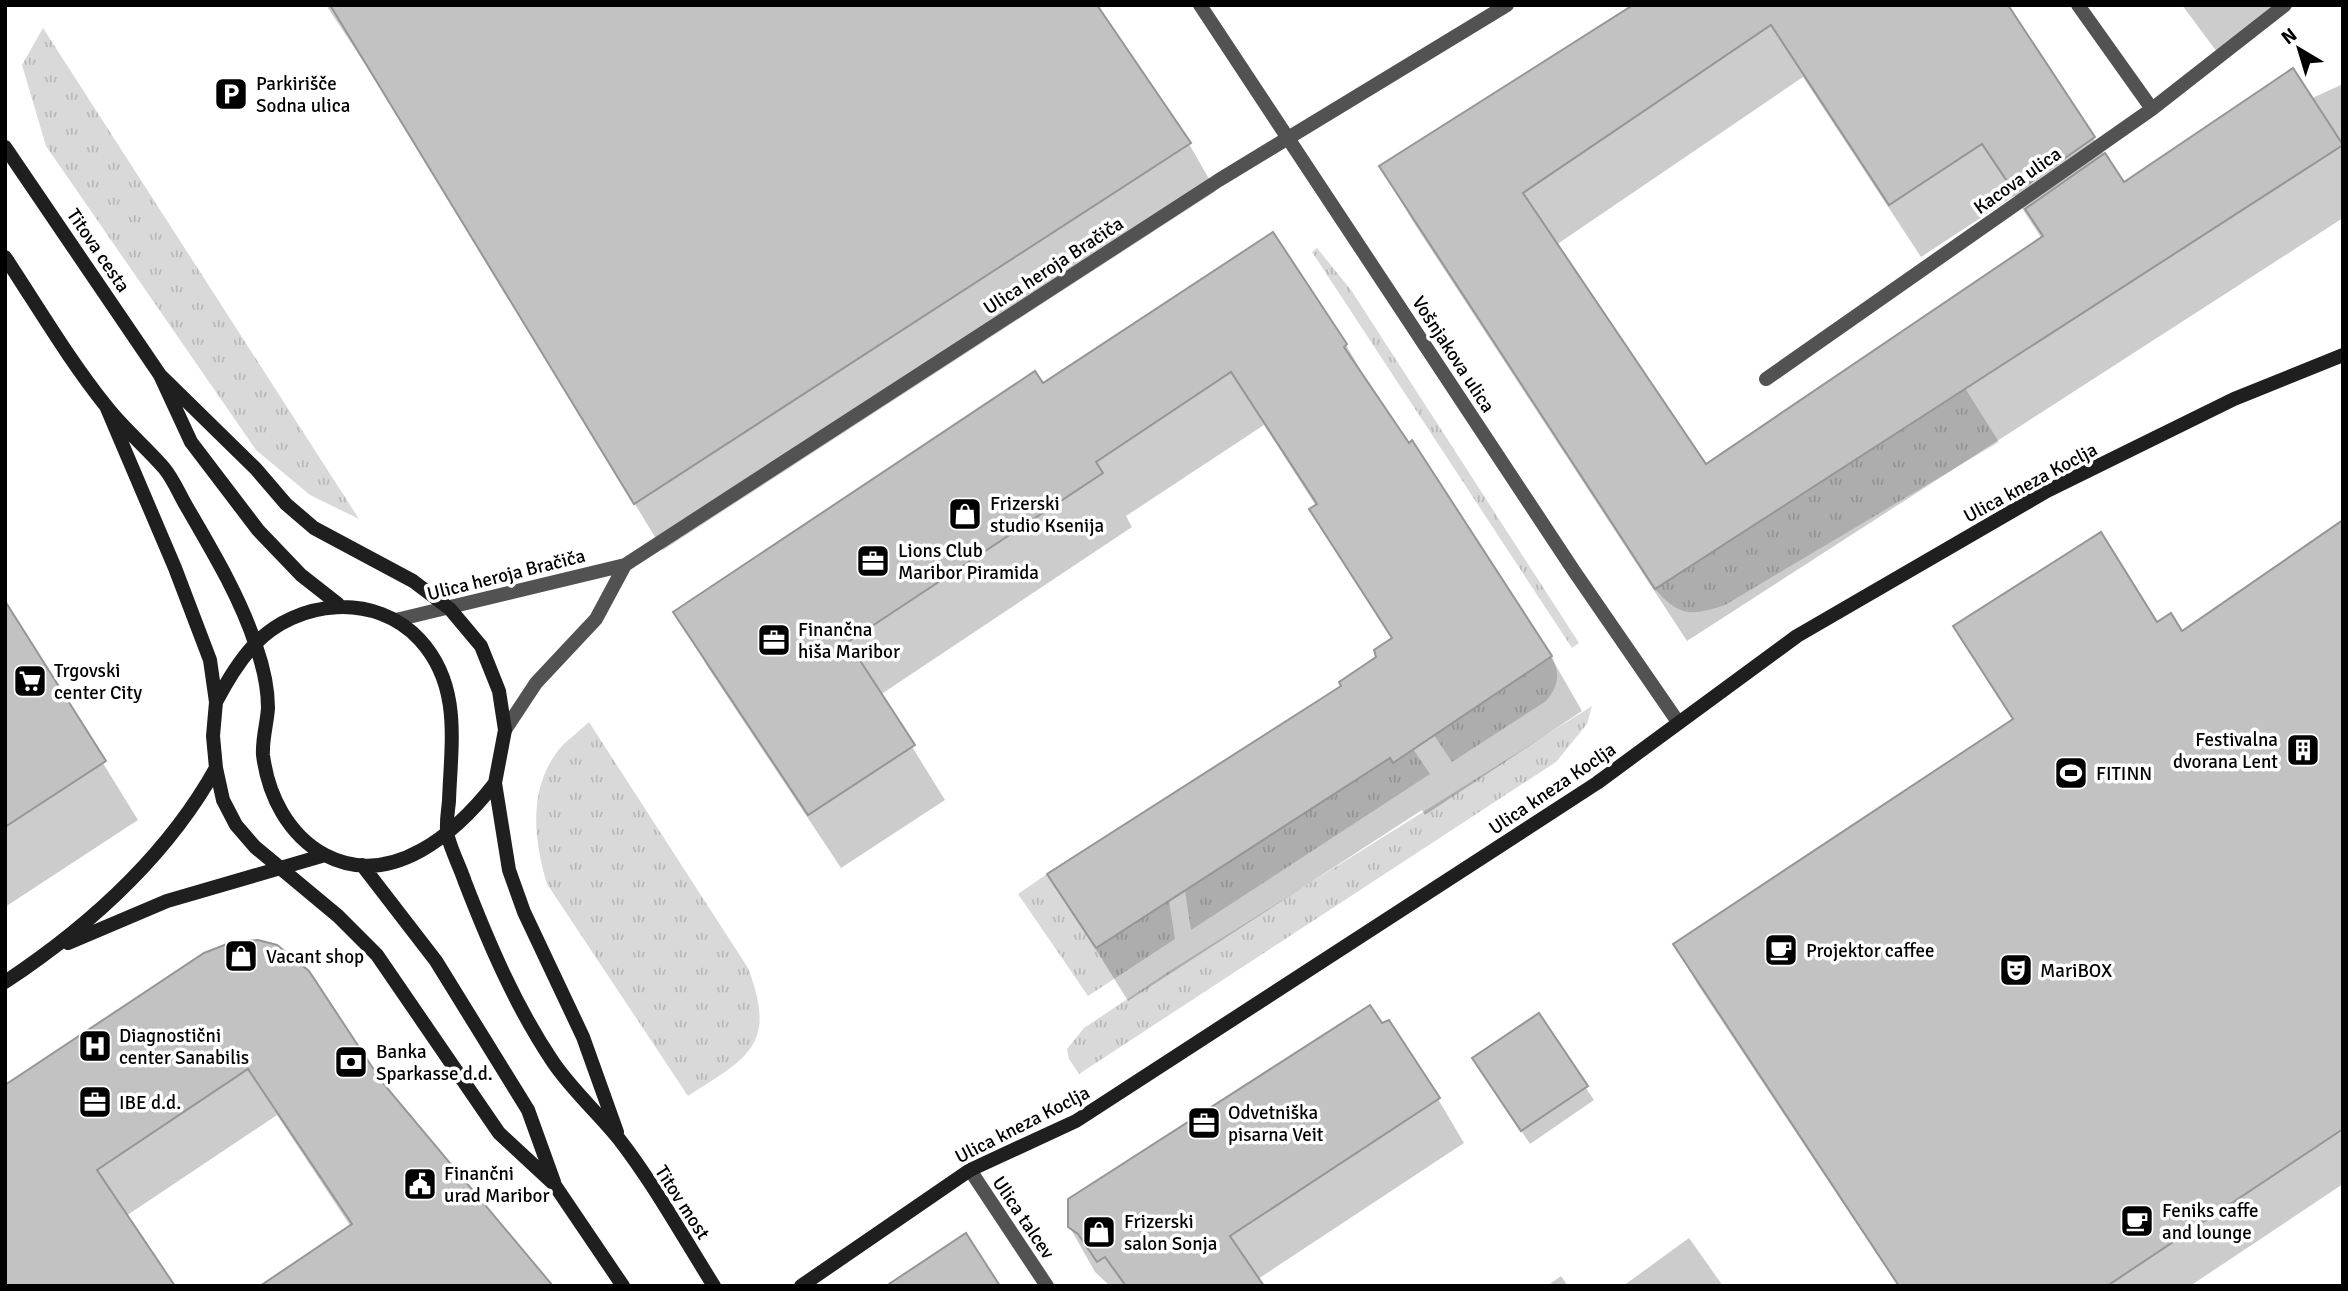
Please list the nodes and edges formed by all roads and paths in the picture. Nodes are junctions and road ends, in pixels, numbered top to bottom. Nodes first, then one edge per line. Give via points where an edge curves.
1 (1200, 5) edge
2 (1507, 5) edge
3 (2078, 5) edge
4 (2285, 5) edge
5 (2152, 109) junction
6 (1290, 138) junction
7 (5, 147) edge
8 (5, 257) edge
9 (2343, 355) edge
10 (160, 375) junction
11 (1766, 379) dead end
12 (106, 407) junction
13 (625, 565) junction
14 (338, 604) junction
15 (450, 609) junction
16 (396, 620) junction
17 (256, 643) junction
18 (216, 702) junction
19 (1678, 722) junction
20 (505, 730) junction
21 (216, 768) junction
22 (495, 783) junction
23 (447, 835) junction
24 (325, 855) junction
25 (362, 865) junction
26 (280, 869) junction
27 (57, 948) junction
28 (5, 982) edge
29 (620, 1140) junction
30 (970, 1170) junction
31 (554, 1184) junction
32 (623, 1286) edge
33 (714, 1286) edge
34 (800, 1286) edge
35 (1047, 1286) edge

1 - 6 street, Vošnjakova ulica
2 - 6 street, Ulica heroja Bračiča
3 - 5 street
4 - 5 street, Kacova ulica
5 - 11 street, Kacova ulica
6 - 13 street, Ulica heroja Bračiča
6 - 19 street, Vošnjakova ulica
7 - 10 main road, Titova cesta
8 - 12 main road
9 - 19 main road, Ulica kneza Koclja via 2234,399 2047,491 1797,636
10 - 14 main road via 191,442 258,530 301,575
10 - 15 main road via 314,528 413,582
12 - 17 main road via 166,470
12 - 18 main road via 210,660
13 - 15 street, Ulica heroja Bračiča
13 - 20 street, Ulica heroja Bračiča via 597,619 564,649
14 - 16 main road via 366,608
14 - 17 main road via 278,626
15 - 16 street, Ulica heroja Bračiča
15 - 20 main road via 481,646 499,691
16 - 23 main road via 419,639 440,667 450,696 453,731
17 - 18 main road via 229,676
17 - 24 main road via 266,678 263,754 269,782 279,810
18 - 21 main road
19 - 30 main road, Ulica kneza Koclja via 1597,783 1076,1121
20 - 22 main road
21 - 26 main road via 223,800 236,825
21 - 27 main road via 179,828
22 - 23 main road
22 - 29 main road via 509,870 583,1037
23 - 25 main road via 418,853
23 - 29 main road via 519,1004 554,1064
24 - 25 main road
24 - 26 main road
25 - 31 main road via 436,961 528,1110
26 - 27 main road via 167,901
26 - 31 main road via 377,955 499,1133
27 - 28 main road
29 - 33 main road, Titov most
30 - 34 main road, Ulica kneza Koclja
30 - 35 street, Ulica talcev
31 - 32 main road

